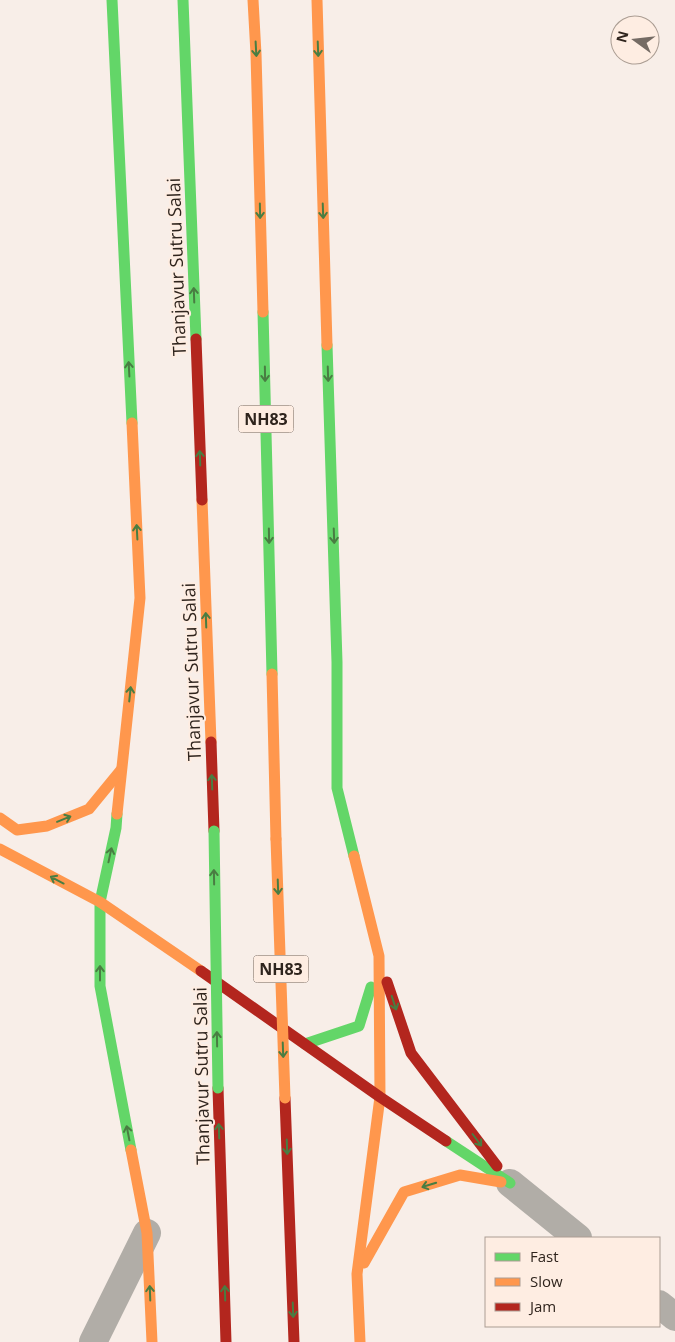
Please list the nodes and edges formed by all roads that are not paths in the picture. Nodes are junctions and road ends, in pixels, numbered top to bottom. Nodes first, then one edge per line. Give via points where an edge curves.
1 (112, 0) edge
2 (183, 0) edge
3 (253, 0) edge
4 (317, 0) edge
5 (121, 770) junction
6 (0, 818) edge
7 (0, 849) edge
8 (100, 902) junction
9 (379, 956) junction
10 (305, 1044) junction
11 (380, 1097) junction
12 (510, 1183) junction
13 (147, 1233) junction
14 (577, 1237) edge
15 (357, 1274) junction
16 (660, 1305) edge
17 (675, 1317) edge
18 (93, 1342) edge
19 (152, 1342) edge
20 (226, 1342) edge
21 (294, 1342) edge
22 (360, 1342) edge

5 -> 1 main road via 140,598
20 -> 2 main road, Thanjavur Sutru Salai, bridge via 214,831
3 -> 21 main road, NH83, bridge via 276,839
4 -> 9 main road via 338,662 337,788
6 -> 5 main road via 17,830 47,826 89,809
8 -> 5 main road via 116,828
8 -> 7 main road
8 - 10 main road
13 -> 8 main road via 100,986
9 - 10 main road via 359,1026
9 - 11 main road
9 -> 12 main road via 411,1053
10 - 11 main road
11 - 12 main road
11 - 15 main road
12 - 14 street
12 -> 15 main road via 460,1175 404,1192
13 - 18 street
19 -> 13 main road
15 - 22 main road
16 - 17 street

